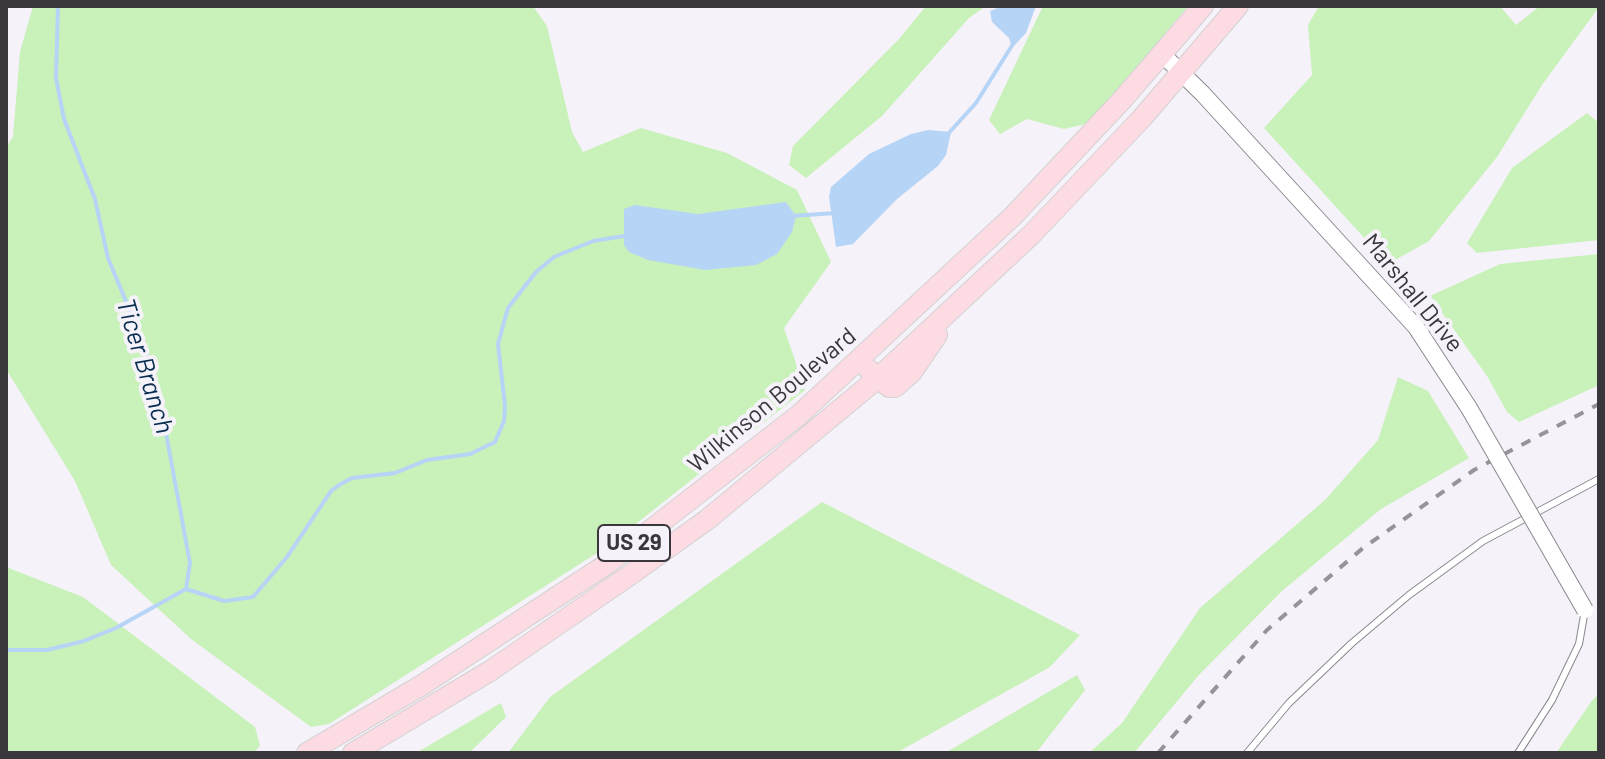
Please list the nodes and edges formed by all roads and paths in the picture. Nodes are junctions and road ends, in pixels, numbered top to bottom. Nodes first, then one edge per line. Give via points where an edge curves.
1 (1203, 6) edge
2 (1238, 6) edge
3 (1163, 55) junction
4 (1183, 72) junction
5 (861, 361) junction
6 (878, 378) junction
7 (1599, 479) edge
8 (1585, 610) joint
9 (307, 753) edge
10 (353, 753) edge
11 (1247, 753) edge
12 (1518, 753) edge

1 - 3 main road, Wilkinson Boulevard / US 29
2 - 4 main road
3 - 4 street, Marshall Drive
3 - 5 main road, Wilkinson Boulevard / US 29 via 1022,207
4 - 6 main road via 1031,235 953,309 901,384 889,387
4 - 8 street, Marshall Drive, bridge via 1416,327
5 - 6 main road
5 - 9 main road, Wilkinson Boulevard / US 29 via 607,564
6 - 10 main road, Wilkinson Boulevard / US 29 via 708,519 618,584 490,671
7 - 11 lane via 1483,541 1409,595 1289,703
8 - 12 lane, Marshall Drive via 1579,644

